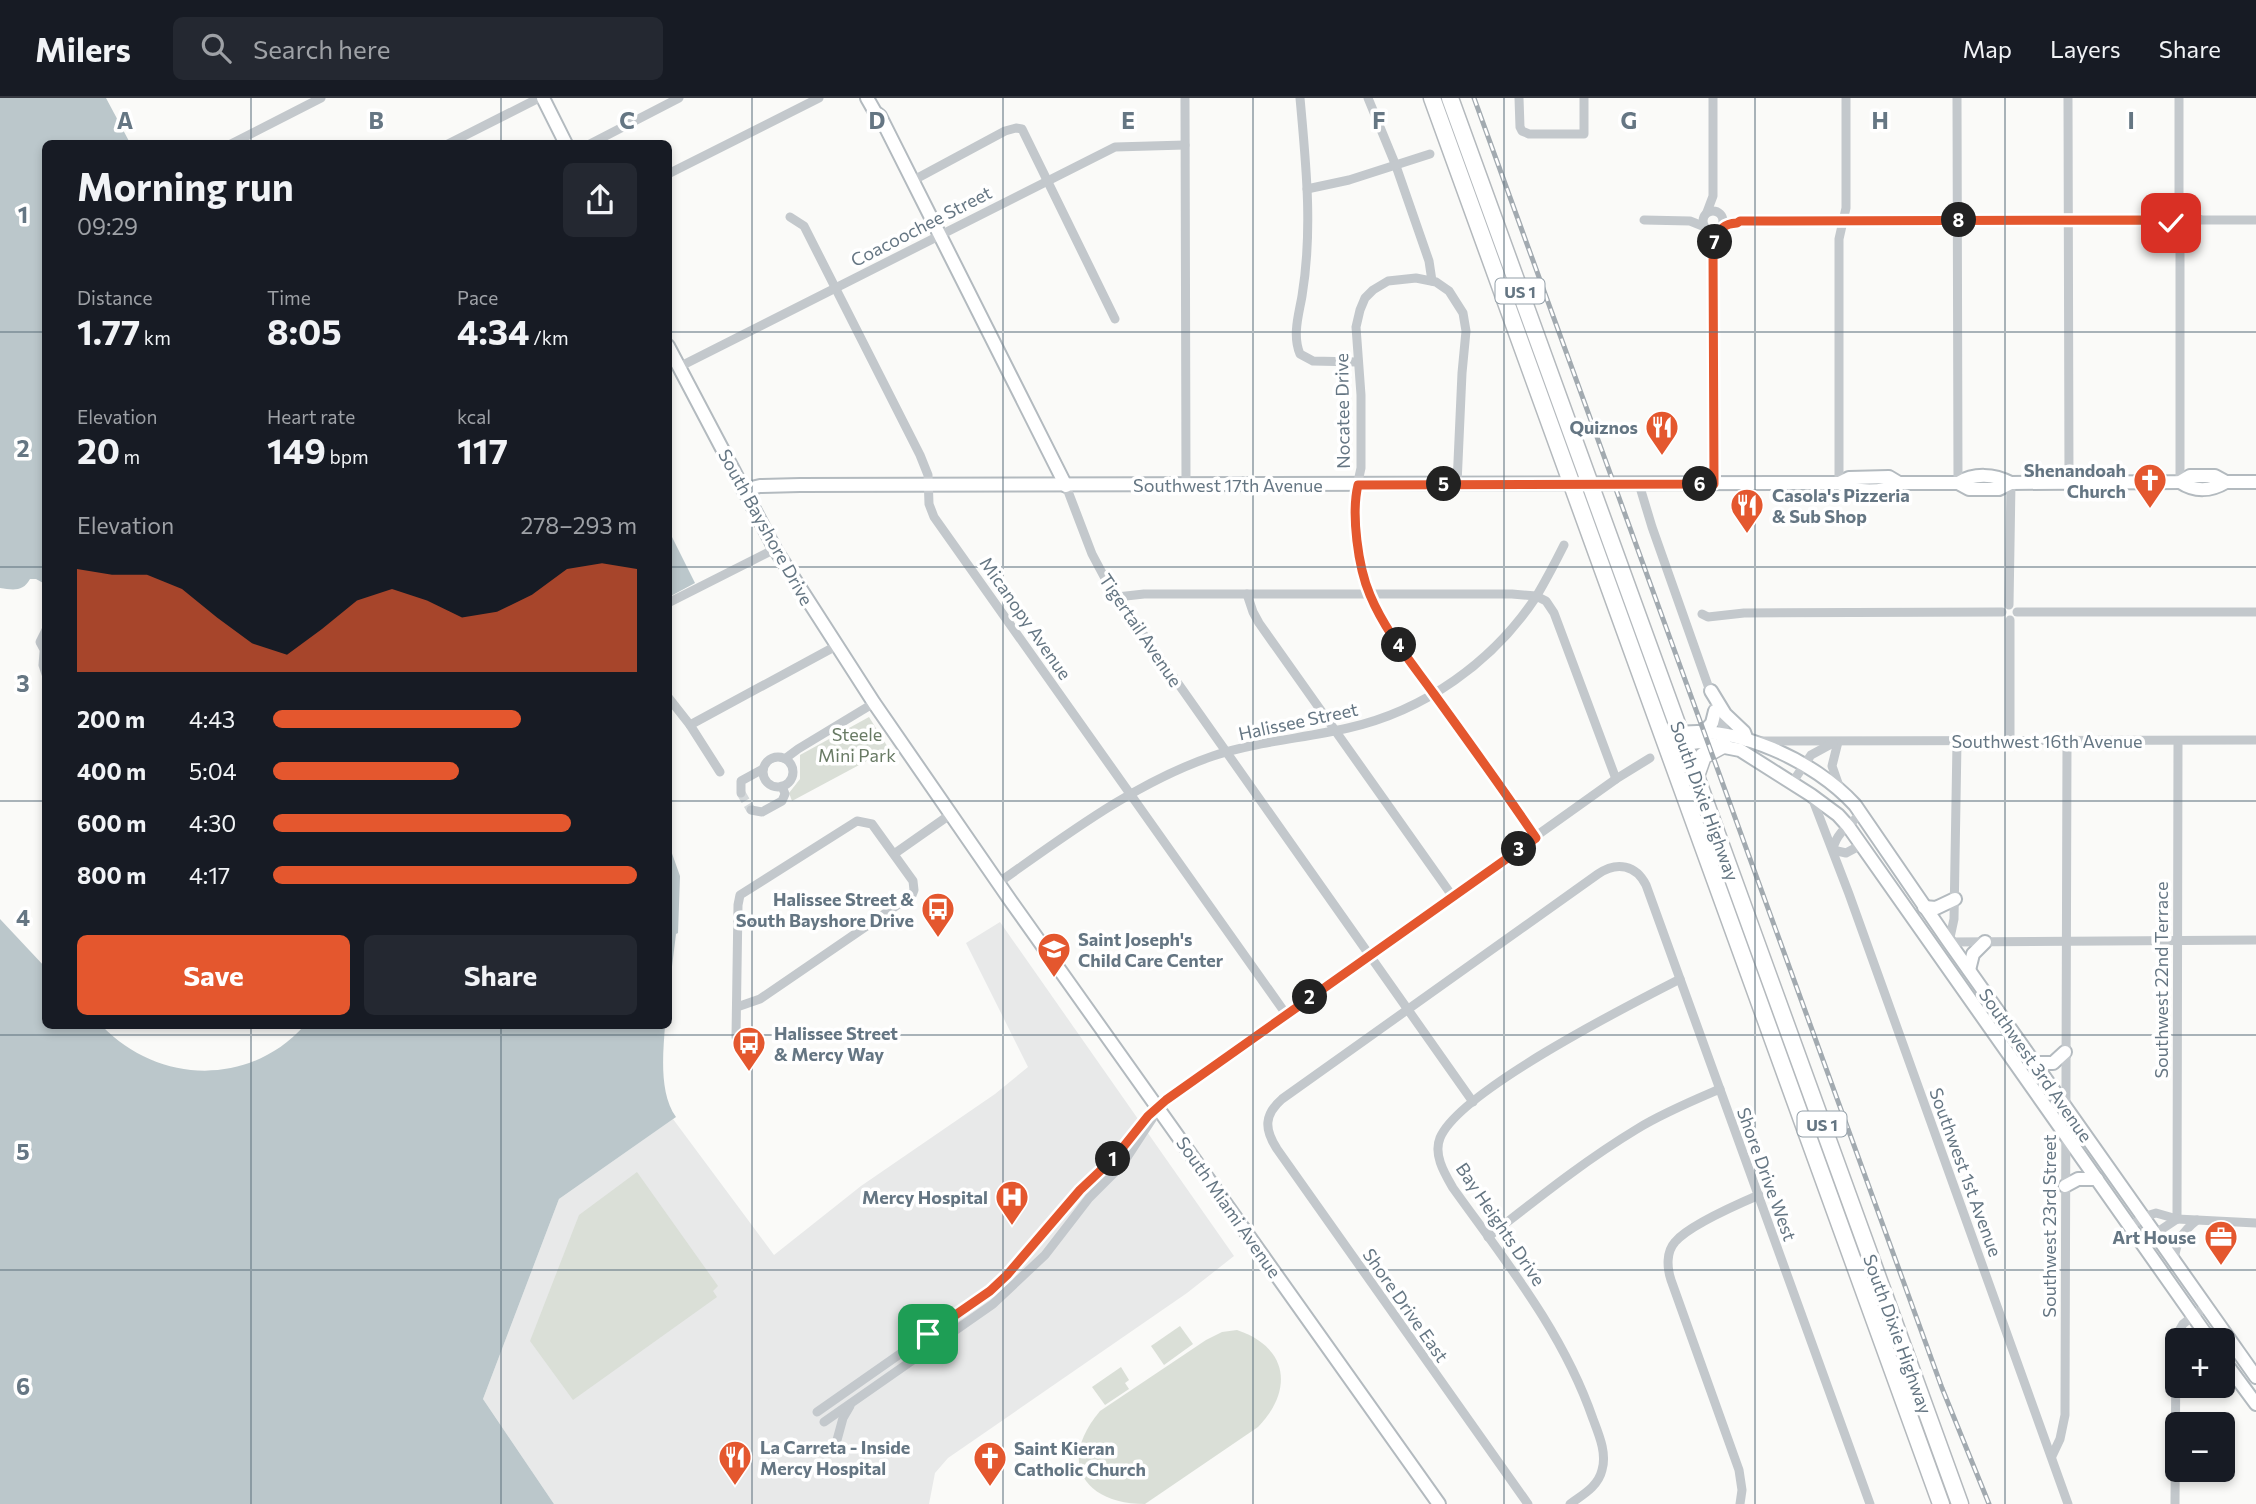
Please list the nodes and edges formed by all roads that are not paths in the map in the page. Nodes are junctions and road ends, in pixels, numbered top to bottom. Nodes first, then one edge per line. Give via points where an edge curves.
1 (321, 98) edge
2 (541, 98) edge
3 (679, 98) edge
4 (819, 98) edge
5 (867, 98) edge
6 (877, 98) edge
7 (1185, 98) edge
8 (1300, 98) edge
9 (1368, 98) edge
10 (1432, 98) edge
11 (1450, 98) edge
12 (1519, 98) edge
13 (1584, 98) edge
14 (1713, 98) edge
15 (1846, 98) edge
16 (1957, 98) edge
17 (2068, 98) edge
18 (2179, 98) edge
19 (880, 116) junction
20 (239, 140) edge
21 (456, 140) edge
22 (564, 140) edge
23 (598, 140) edge
24 (1185, 145) junction
25 (1430, 153) dead end
26 (1396, 166) junction
27 (672, 172) edge
28 (1047, 180) junction
29 (912, 181) junction
30 (1307, 189) junction
31 (1713, 214) junction
32 (790, 217) dead end
33 (1644, 220) dead end
34 (1843, 220) junction
35 (1958, 220) junction
36 (2068, 220) junction
37 (2180, 220) junction
38 (2256, 220) edge
39 (1690, 221) junction
40 (1740, 221) junction
41 (1706, 228) junction
42 (1721, 228) junction
43 (939, 234) junction
44 (1713, 246) junction
45 (1432, 281) junction
46 (834, 288) junction
47 (1115, 319) dead end
48 (672, 354) edge
49 (1357, 362) junction
50 (678, 367) junction
51 (2180, 482) junction
52 (2256, 482) edge
53 (1839, 483) junction
54 (1958, 483) junction
55 (2011, 483) junction
56 (2069, 483) junction
57 (1457, 484) junction
58 (1571, 484) junction
59 (1590, 484) junction
60 (1639, 484) junction
61 (1714, 484) junction
62 (929, 485) junction
63 (1186, 485) junction
64 (1358, 485) junction
65 (1066, 486) junction
66 (743, 490) junction
67 (1564, 545) dead end
68 (775, 549) junction
69 (1247, 594) junction
70 (1369, 594) junction
71 (1536, 596) junction
72 (1117, 597) junction
73 (672, 601) edge
74 (2010, 612) junction
75 (2256, 612) edge
76 (1682, 614) junction
77 (836, 646) junction
78 (1711, 691) junction
79 (1434, 695) junction
80 (672, 702) edge
81 (874, 703) junction
82 (1715, 711) junction
83 (690, 725) junction
84 (1335, 730) junction
85 (1703, 733) junction
86 (1682, 738) junction
87 (2256, 740) edge
88 (1751, 741) junction
89 (1838, 741) junction
90 (2067, 741) junction
91 (2178, 741) junction
92 (1665, 742) junction
93 (1957, 742) junction
94 (2010, 742) junction
95 (1728, 743) junction
96 (1227, 753) junction
97 (786, 758) junction
98 (1650, 758) dead end
99 (1804, 765) junction
100 (763, 769) junction
101 (720, 772) dead end
102 (1696, 776) junction
103 (1615, 779) junction
104 (1792, 783) junction
105 (782, 786) junction
106 (1841, 790) junction
107 (741, 793) dead end
108 (1131, 794) junction
109 (1811, 795) junction
110 (751, 810) dead end
111 (951, 814) junction
112 (1861, 814) junction
113 (1848, 826) junction
114 (1536, 838) junction
115 (1861, 845) junction
116 (1833, 850) junction
117 (894, 854) junction
118 (998, 883) junction
119 (1453, 897) junction
120 (1955, 900) junction
121 (1924, 907) junction
122 (2177, 940) junction
123 (2256, 940) edge
124 (2065, 941) junction
125 (1949, 942) junction
126 (1985, 942) junction
127 (1936, 951) junction
128 (1370, 955) junction
129 (1969, 970) junction
130 (1680, 979) junction
131 (737, 1007) junction
132 (1409, 1009) junction
133 (1286, 1014) junction
134 (736, 1037) dead end
135 (2065, 1052) junction
136 (2034, 1063) junction
137 (1720, 1088) junction
138 (1473, 1102) junction
139 (2065, 1106) junction
140 (1158, 1108) junction
141 (2064, 1133) junction
142 (2097, 1179) junction
143 (2065, 1186) junction
144 (1080, 1190) junction
145 (1092, 1195) junction
146 (1759, 1195) junction
147 (2143, 1217) junction
148 (2177, 1219) junction
149 (2197, 1220) junction
150 (2256, 1223) edge
151 (2130, 1227) junction
152 (2155, 1234) junction
153 (1488, 1237) junction
154 (1037, 1243) junction
155 (2141, 1243) junction
156 (1043, 1258) junction
157 (2175, 1261) junction
158 (2206, 1306) junction
159 (2192, 1316) junction
160 (2180, 1328) edge
161 (2201, 1328) edge
162 (928, 1334) junction
163 (935, 1344) junction
164 (2235, 1376) edge
165 (2255, 1376) edge
166 (852, 1387) junction
167 (857, 1398) junction
168 (2177, 1398) edge
169 (2256, 1404) edge
170 (817, 1412) dead end
171 (824, 1422) dead end
172 (837, 1440) dead end
173 (2052, 1456) junction
174 (1439, 1504) edge
175 (1528, 1504) edge
176 (1570, 1504) edge
177 (1741, 1504) edge
178 (1870, 1504) edge
179 (1941, 1504) edge
180 (1960, 1504) edge
181 (2068, 1504) edge
182 (2175, 1504) edge

1 - 20 street
2 - 21 street
2 - 22 main road
3 - 23 street
4 - 27 street
5 - 19 main road, Tigertail Avenue
6 - 19 main road, Tigertail Avenue
7 - 24 street
8 - 30 street
9 - 26 street
10 - 58 highway, South Dixie Highway / US 1
11 - 59 highway, South Dixie Highway / US 1
12 - 13 street via 1519,124 1530,134 1584,134
14 - 31 street
15 - 34 street
16 - 35 street
17 - 36 street
18 - 37 street
19 - 29 main road, Tigertail Avenue
24 - 28 street, Coacoochee Street via 1119,146
24 - 63 street
25 - 26 street
26 - 30 street
26 - 45 street via 1432,269
28 - 29 street via 1026,134 1016,128
28 - 43 street, Coacoochee Street
28 - 47 street
29 - 43 main road, Tigertail Avenue
30 - 49 street via 1309,245 1296,328 1298,350 1313,361
31 - 39 street
31 - 40 street
31 - 41 street
31 - 42 street
32 - 46 street, Micanopy Avenue via 803,226
33 - 39 street
34 - 35 street
34 - 40 street
34 - 53 street via 1839,239
35 - 36 street
35 - 54 street
36 - 37 street
36 - 56 street
37 - 38 street
37 - 51 street
39 - 41 street
40 - 42 street
41 - 42 street
41 - 44 street
42 - 44 street
43 - 46 street, Coacoochee Street
43 - 65 main road, Tigertail Avenue
44 - 61 street
45 - 49 street, Nocatee Drive via 1388,281 1369,293 1357,320
45 - 57 street via 1453,296 1465,322
46 - 50 street, Coacoochee Street
46 - 62 street, Micanopy Avenue via 920,455
48 - 50 main road, South Bayshore Drive
49 - 64 street, Nocatee Drive
50 - 66 main road, South Bayshore Drive
51 - 52 main road, Southwest 17th Avenue via 2190,476 2215,476 2226,482
51 - 56 main road, Southwest 17th Avenue
53 - 54 main road, Southwest 17th Avenue via 1849,478 1889,477 1899,483
53 - 61 main road, Southwest 17th Avenue
54 - 55 main road, Southwest 17th Avenue via 1969,477 1999,477
55 - 56 main road, Southwest 17th Avenue
55 - 74 street
57 - 58 main road, Southwest 17th Avenue
57 - 64 main road, Southwest 17th Avenue
58 - 59 main road, Southwest 17th Avenue
58 - 92 highway, South Dixie Highway / US 1
59 - 60 main road, Southwest 17th Avenue
59 - 86 highway, South Dixie Highway / US 1
60 - 61 main road, Southwest 17th Avenue
60 - 76 street
62 - 65 main road, Southwest 17th Avenue
62 - 66 main road, Southwest 17th Avenue via 761,486
62 - 108 street, Micanopy Avenue via 934,517
63 - 64 main road, Southwest 17th Avenue
63 - 65 main road, Southwest 17th Avenue
64 - 70 street, Nocatee Drive via 1355,515
65 - 72 street, Tigertail Avenue via 1092,554
66 - 68 main road, South Bayshore Drive
67 - 71 street, Halissee Street
68 - 73 street
68 - 77 main road, South Bayshore Drive
69 - 70 street
69 - 72 street
69 - 84 street via 1255,617
70 - 71 street
70 - 79 street, Nocatee Drive
71 - 79 street, Halissee Street via 1492,648
71 - 103 street via 1554,613
72 - 96 street, Tigertail Avenue
74 - 75 street
74 - 76 street
74 - 94 street
76 - 78 street
77 - 81 main road, South Bayshore Drive
77 - 83 street
78 - 82 street
78 - 88 main road
79 - 84 street, Halissee Street via 1401,711
79 - 114 street, Nocatee Drive
80 - 83 street
81 - 97 street
81 - 111 main road, South Miami Avenue
82 - 85 main road
82 - 95 street
83 - 101 street
84 - 96 street, Halissee Street
84 - 119 street
85 - 86 main road, Southwest 16th Avenue
85 - 95 main road, Southwest 16th Avenue
86 - 92 main road, Southwest 16th Avenue
86 - 95 main road, Southwest 16th Avenue
86 - 102 highway, South Dixie Highway / US 1
87 - 91 street, Southwest 16th Avenue
88 - 89 street, Southwest 16th Avenue
88 - 95 main road, Southwest 16th Avenue
88 - 99 main road, Southwest 16th Avenue
89 - 93 street, Southwest 16th Avenue
89 - 99 street via 1816,752
89 - 106 street via 1832,766
90 - 91 street, Southwest 16th Avenue
90 - 94 street, Southwest 16th Avenue
90 - 124 street, Southwest 23rd Street
91 - 122 street, Southwest 22nd Terrace
92 - 179 highway, South Dixie Highway / US 1
93 - 94 street, Southwest 16th Avenue
93 - 120 street
95 - 102 highway via 1703,756
95 - 104 main road, Southwest 16th Avenue
96 - 108 street, Halissee Street
96 - 128 street, Tigertail Avenue
97 - 100 street via 774,757
97 - 105 street via 794,772
98 - 103 street
99 - 104 street
99 - 106 main road, Southwest 3rd Avenue
100 - 105 street via 768,783
100 - 107 street via 741,781
102 - 180 highway, South Dixie Highway / US 1
103 - 114 street
104 - 109 main road, Southwest 3rd Avenue
105 - 110 street via 782,801 762,812
106 - 112 main road, Southwest 3rd Avenue
108 - 118 street, Halissee Street
108 - 133 street, Micanopy Avenue
109 - 113 main road, Southwest 3rd Avenue
109 - 116 street, Southwest 1st Avenue
111 - 117 street
111 - 118 main road, South Miami Avenue
112 - 113 street
112 - 121 main road, Southwest 3rd Avenue
113 - 115 main road, Southwest 3rd Avenue
113 - 116 street via 1835,839
114 - 119 street
115 - 116 street via 1846,853
115 - 127 main road, Southwest 3rd Avenue
116 - 173 street, Southwest 1st Avenue
117 - 131 street via 913,881 912,895 760,999
117 - 131 street via 874,825 858,821 739,897
118 - 140 main road, South Miami Avenue
119 - 128 street
120 - 121 main road via 1936,908
120 - 125 street
121 - 125 main road, Southwest 3rd Avenue
122 - 123 street
122 - 124 street
122 - 148 street, Southwest 22nd Terrace
124 - 126 street
124 - 135 street, Southwest 23rd Street
125 - 126 street
125 - 127 main road
125 - 129 main road, Southwest 3rd Avenue
126 - 129 main road via 1973,954
127 - 141 main road, Southwest 3rd Avenue
128 - 132 street, Tigertail Avenue
128 - 133 street
129 - 136 main road, Southwest 3rd Avenue
130 - 132 street, Shore Drive West via 1643,878 1634,870 1613,866
130 - 137 street, Shore Drive West
130 - 138 street, Bay Heights Drive via 1569,1039
131 - 134 street
132 - 138 street, Tigertail Avenue
132 - 175 street, Shore Drive East via 1282,1099 1270,1110 1267,1130
133 - 140 street
135 - 136 main road via 2053,1063
135 - 139 street, Southwest 23rd Street
136 - 139 main road, Southwest 3rd Avenue
137 - 146 street, Shore Drive West
137 - 153 street via 1615,1143
138 - 153 street, Bay Heights Drive via 1445,1129 1438,1150 1447,1177
139 - 141 street, Southwest 23rd Street
139 - 147 main road, Southwest 3rd Avenue
140 - 144 street
140 - 145 street via 1127,1158
140 - 174 main road, South Miami Avenue
141 - 142 main road, Southwest 3rd Avenue
141 - 143 street, Southwest 23rd Street
142 - 143 main road via 2078,1179
142 - 151 main road, Southwest 3rd Avenue
143 - 173 street, Southwest 23rd Street via 2065,1415
144 - 145 street
144 - 154 street
145 - 156 street
146 - 177 street via 1679,1238 1668,1263 1739,1470
146 - 178 street, Shore Drive West
147 - 148 street via 2155,1213
147 - 151 street
147 - 152 main road, Southwest 3rd Avenue
148 - 149 street
148 - 152 street
149 - 150 street
149 - 157 street via 2179,1239
151 - 155 main road, Southwest 3rd Avenue
152 - 155 street
152 - 157 main road, Southwest 3rd Avenue
153 - 176 street, Bay Heights Drive via 1557,1335 1599,1435 1604,1459 1600,1477
154 - 156 street
154 - 162 street via 990,1291
155 - 159 main road, Southwest 3rd Avenue
156 - 163 street via 993,1304
157 - 158 main road, Southwest 3rd Avenue
158 - 159 street
158 - 165 main road, Southwest 3rd Avenue
159 - 160 street
159 - 161 main road, Southwest 3rd Avenue
162 - 163 street
162 - 166 street
163 - 167 street
164 - 169 main road
166 - 167 street
166 - 170 street
167 - 171 street
167 - 172 street via 843,1418
168 - 182 street
173 - 181 street, Southwest 1st Avenue

